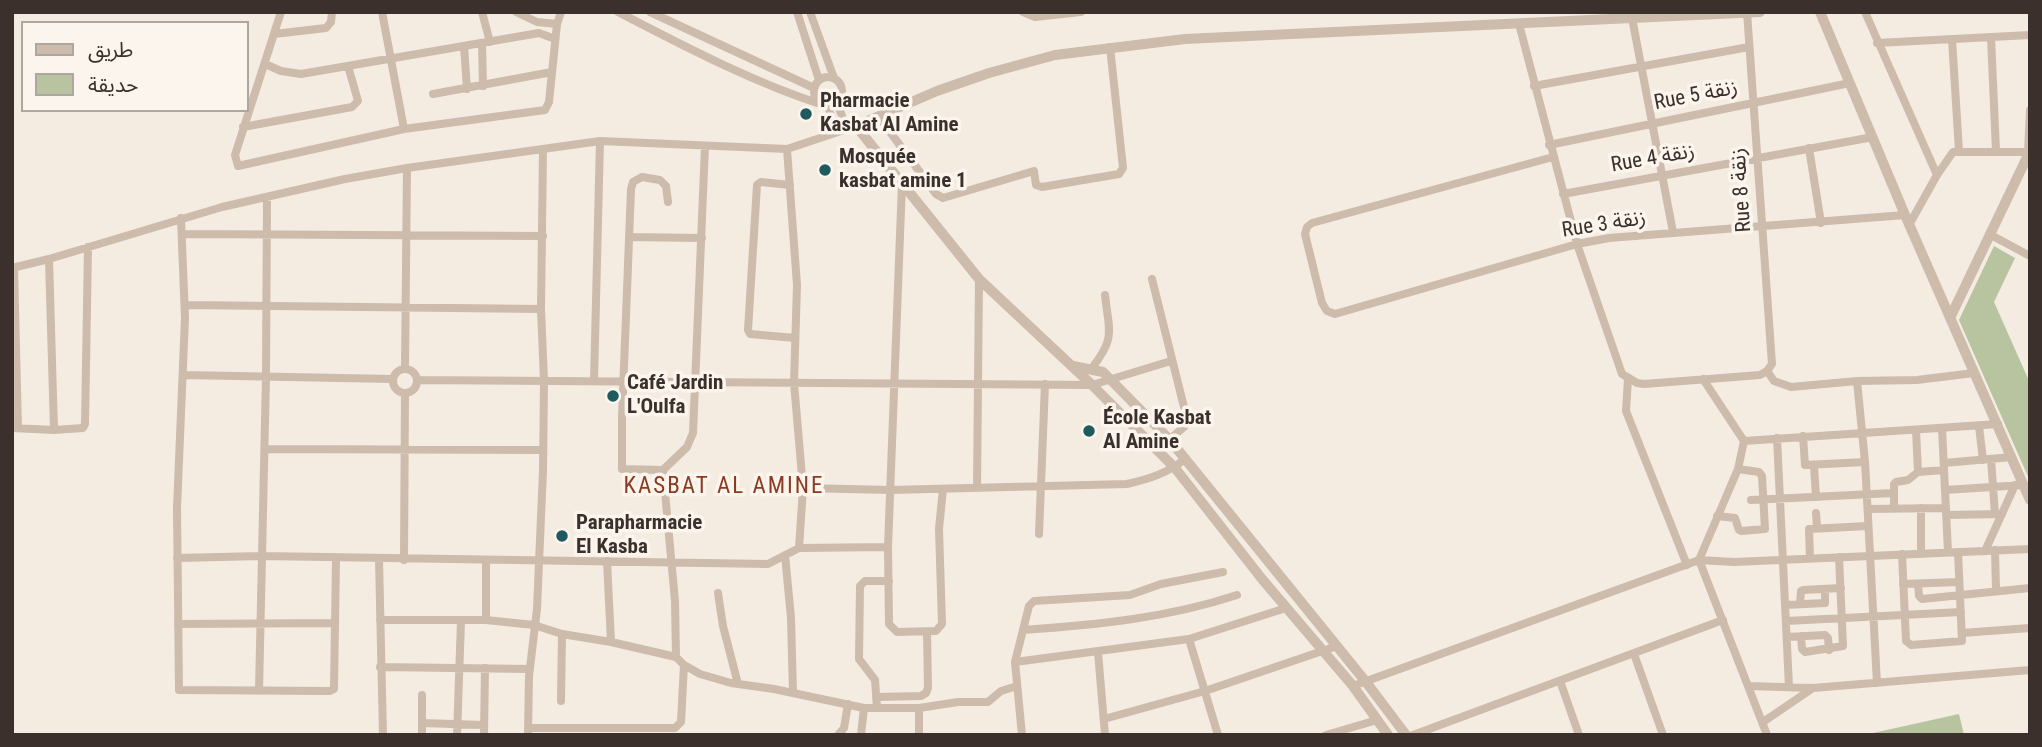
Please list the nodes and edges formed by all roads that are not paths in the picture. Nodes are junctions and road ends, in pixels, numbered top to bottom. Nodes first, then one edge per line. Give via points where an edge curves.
1 (281, 12) edge
2 (332, 12) edge
3 (382, 12) edge
4 (482, 12) edge
5 (516, 12) edge
6 (561, 12) edge
7 (618, 12) edge
8 (650, 12) edge
9 (797, 12) edge
10 (810, 12) edge
11 (1023, 12) edge
12 (1081, 12) edge
13 (1516, 12) edge
14 (1760, 12) edge
15 (1820, 12) edge
16 (1865, 12) edge
17 (1747, 13) edge
18 (1632, 18) junction
19 (557, 24) junction
20 (1519, 24) junction
21 (274, 34) junction
22 (2030, 35) edge
23 (1991, 37) junction
24 (555, 39) junction
25 (1952, 39) junction
26 (486, 43) junction
27 (1877, 43) junction
28 (464, 46) junction
29 (1110, 47) junction
30 (1749, 47) junction
31 (391, 58) junction
32 (265, 64) junction
33 (348, 66) junction
34 (1640, 66) junction
35 (552, 72) junction
36 (834, 78) junction
37 (819, 80) junction
38 (1850, 83) junction
39 (483, 86) junction
40 (1534, 86) junction
41 (814, 88) junction
42 (467, 89) junction
43 (433, 94) dead end
44 (837, 103) junction
45 (1754, 103) junction
46 (825, 105) junction
47 (2030, 110) edge
48 (879, 117) junction
49 (1651, 123) junction
50 (243, 127) junction
51 (852, 127) junction
52 (404, 129) junction
53 (836, 131) junction
54 (1873, 138) junction
55 (600, 141) junction
56 (1549, 145) junction
57 (705, 146) junction
58 (1809, 148) junction
59 (544, 149) junction
60 (787, 149) junction
61 (1959, 151) junction
62 (1996, 151) junction
63 (2029, 152) edge
64 (1553, 158) junction
65 (1758, 158) junction
66 (407, 168) junction
67 (1661, 175) junction
68 (1937, 175) junction
69 (902, 180) junction
70 (790, 185) junction
71 (1563, 194) junction
72 (267, 198) junction
73 (668, 202) dead end
74 (181, 218) junction
75 (1907, 220) junction
76 (1821, 223) junction
77 (1763, 226) junction
78 (1673, 232) junction
79 (182, 234) junction
80 (1989, 234) junction
81 (268, 235) junction
82 (407, 236) junction
83 (543, 236) junction
84 (629, 237) junction
85 (702, 238) junction
86 (1577, 244) junction
87 (88, 247) junction
88 (2030, 257) edge
89 (49, 259) junction
90 (13, 268) edge
91 (979, 279) junction
92 (1152, 279) dead end
93 (1105, 295) dead end
94 (185, 305) junction
95 (267, 306) junction
96 (407, 308) junction
97 (541, 309) junction
98 (1950, 318) junction
99 (795, 338) junction
100 (1171, 361) junction
101 (1073, 366) junction
102 (405, 368) junction
103 (1092, 368) junction
104 (1770, 368) junction
105 (1974, 373) junction
106 (183, 375) junction
107 (266, 377) junction
108 (393, 379) junction
109 (1112, 379) junction
110 (1628, 379) junction
111 (1703, 379) junction
112 (417, 380) junction
113 (544, 381) junction
114 (594, 381) junction
115 (623, 381) junction
116 (1857, 381) junction
117 (696, 382) junction
118 (794, 383) junction
119 (895, 383) junction
120 (976, 384) junction
121 (1045, 384) junction
122 (1092, 385) junction
123 (405, 393) junction
124 (1998, 425) junction
125 (1979, 426) junction
126 (15, 428) edge
127 (1942, 428) junction
128 (54, 430) junction
129 (1916, 430) junction
130 (1862, 433) junction
131 (1803, 436) junction
132 (1777, 438) junction
133 (1169, 439) junction
134 (1744, 441) junction
135 (265, 449) junction
136 (405, 449) junction
137 (543, 450) junction
138 (1157, 450) junction
139 (2012, 457) junction
140 (1185, 459) junction
141 (1987, 459) junction
142 (1865, 462) junction
143 (1814, 466) junction
144 (1944, 467) junction
145 (1174, 468) junction
146 (1738, 469) junction
147 (663, 470) junction
148 (1918, 472) junction
149 (2019, 485) junction
150 (1993, 486) junction
151 (1041, 487) junction
152 (803, 488) junction
153 (976, 488) junction
154 (943, 489) junction
155 (891, 490) junction
156 (1945, 490) junction
157 (1893, 493) junction
158 (1867, 494) junction
159 (1816, 497) junction
160 (1764, 499) junction
161 (1780, 499) junction
162 (1751, 500) dead end
163 (2030, 500) edge
164 (1894, 508) junction
165 (1921, 508) junction
166 (1867, 509) junction
167 (1946, 512) junction
168 (1816, 513) dead end
169 (1998, 514) junction
170 (1717, 516) junction
171 (1868, 526) junction
172 (1817, 527) junction
173 (1039, 534) dead end
174 (888, 547) junction
175 (799, 548) junction
176 (2030, 549) edge
177 (1995, 550) junction
178 (1984, 551) junction
179 (1948, 552) junction
180 (1958, 552) junction
181 (1922, 554) junction
182 (785, 555) junction
183 (1902, 555) junction
184 (262, 556) junction
185 (1870, 556) junction
186 (1839, 557) junction
187 (177, 558) junction
188 (336, 559) junction
189 (379, 559) junction
190 (1810, 559) junction
191 (404, 560) junction
192 (486, 560) junction
193 (1699, 560) junction
194 (1783, 560) junction
195 (539, 561) junction
196 (607, 561) junction
197 (672, 562) junction
198 (1687, 565) junction
199 (1223, 572) dead end
200 (889, 581) junction
201 (1959, 582) junction
202 (1903, 584) junction
203 (1918, 584) junction
204 (1841, 588) junction
205 (2030, 588) edge
206 (1825, 589) junction
207 (1996, 590) junction
208 (718, 593) dead end
209 (1960, 593) junction
210 (1237, 595) dead end
211 (1940, 596) junction
212 (1800, 604) junction
213 (1785, 605) junction
214 (1286, 608) junction
215 (1961, 612) junction
216 (1942, 613) junction
217 (1905, 615) junction
218 (1873, 617) junction
219 (1843, 618) junction
220 (380, 620) junction
221 (486, 620) junction
222 (1723, 620) junction
223 (461, 621) junction
224 (1786, 621) junction
225 (335, 623) junction
226 (178, 624) junction
227 (261, 624) junction
228 (534, 625) junction
229 (2030, 628) edge
230 (1023, 630) junction
231 (927, 632) junction
232 (1962, 633) junction
233 (562, 634) junction
234 (1801, 636) junction
235 (1787, 637) junction
236 (1189, 639) junction
237 (611, 642) junction
238 (1337, 646) junction
239 (1829, 650) junction
240 (1325, 651) junction
241 (1098, 652) junction
242 (1634, 654) junction
243 (676, 657) junction
244 (1015, 662) junction
245 (684, 665) junction
246 (380, 667) junction
247 (459, 668) junction
248 (485, 668) junction
249 (530, 669) junction
250 (2030, 670) edge
251 (1560, 681) junction
252 (1366, 682) junction
253 (1877, 683) junction
254 (738, 684) junction
255 (1749, 685) junction
256 (1017, 686) junction
257 (1353, 686) junction
258 (1789, 687) junction
259 (1813, 688) junction
260 (259, 691) junction
261 (1205, 691) junction
262 (793, 693) junction
263 (422, 695) dead end
264 (876, 697) junction
265 (561, 701) dead end
266 (848, 704) junction
267 (864, 708) junction
268 (877, 708) junction
269 (919, 708) junction
270 (1104, 719) junction
271 (1377, 720) junction
272 (1763, 722) junction
273 (422, 723) junction
274 (457, 730) edge
275 (484, 730) edge
276 (528, 731) edge
277 (615, 731) edge
278 (383, 735) edge
279 (422, 735) edge
280 (838, 735) edge
281 (860, 735) edge
282 (919, 735) edge
283 (1022, 735) edge
284 (1105, 735) edge
285 (1217, 735) edge
286 (1326, 735) edge
287 (1388, 735) edge
288 (1406, 735) edge
289 (1413, 735) edge
290 (1579, 735) edge
291 (1663, 735) edge
292 (1767, 735) edge

1 - 21 street
2 - 21 street via 326,28
3 - 31 street
4 - 26 street
5 - 19 street via 537,22
6 - 19 street
7 - 46 street via 694,51
8 - 41 street
9 - 37 street
10 - 36 street
11 - 12 street via 1035,17
13 - 20 street
14 - 17 street
15 - 38 street
16 - 27 street
17 - 18 street
17 - 30 street, Rue 8 زنقة
18 - 20 street
18 - 34 street
19 - 24 street
20 - 29 street via 1185,39
20 - 40 street
21 - 32 street
22 - 23 street
23 - 25 street
23 - 62 street
24 - 26 street via 539,33
24 - 35 street
25 - 27 street
25 - 61 street
26 - 28 street
26 - 39 street
27 - 68 street
28 - 31 street
28 - 42 street
29 - 48 street via 1055,55 989,73
29 - 48 street via 1123,169 1119,174 1042,187 1036,185 1034,171 943,198
30 - 34 street
30 - 45 street, Rue 8 زنقة
31 - 33 street
31 - 52 street
32 - 33 street via 301,74
32 - 50 street
33 - 50 street via 359,101 352,107
34 - 40 street
34 - 49 street
35 - 39 street
35 - 52 street via 545,110
36 - 37 street
36 - 44 street via 842,89
37 - 41 street
38 - 45 street, Rue 5 زنقة
38 - 54 street
39 - 42 street
40 - 56 street
41 - 46 street via 815,98
42 - 43 street
44 - 46 street
44 - 51 street
45 - 49 street, Rue 5 زنقة
45 - 65 street, Rue 8 زنقة
46 - 53 street
47 - 63 street
48 - 51 street
49 - 56 street, Rue 5 زنقة
49 - 67 street
50 - 52 street via 234,155 238,166
51 - 53 street
51 - 69 street
53 - 60 street
54 - 58 street, Rue 4 زنقة
54 - 75 street
55 - 57 street
55 - 59 street
55 - 114 street
56 - 64 street
57 - 60 street
57 - 85 street
58 - 65 street, Rue 4 زنقة
58 - 76 street
59 - 66 street
59 - 83 street
60 - 70 street
61 - 62 street
61 - 68 street via 1950,154
62 - 63 street
63 - 80 street
64 - 71 street
64 - 86 street, Rue 3 زنقة via 1312,223 1305,233 1322,303 1335,314
65 - 67 street, Rue 4 زنقة
65 - 77 street, Rue 8 زنقة
66 - 72 street
66 - 82 street
67 - 71 street, Rue 4 زنقة
67 - 78 street
68 - 75 street
69 - 91 street
69 - 119 street
70 - 99 street via 797,285
70 - 99 street via 757,185 748,330 750,334
71 - 86 street
72 - 74 street
72 - 81 street
73 - 84 street via 666,186 660,180 636,179 631,189
74 - 79 street
74 - 87 street
75 - 76 street, Rue 3 زنقة
75 - 98 street
76 - 77 street, Rue 3 زنقة
77 - 78 street, Rue 3 زنقة
77 - 104 street, Rue 8 زنقة
78 - 86 street, Rue 3 زنقة
79 - 81 street
79 - 94 street
80 - 88 street
80 - 98 street
81 - 82 street
81 - 95 street
82 - 83 street
82 - 96 street
83 - 97 street
84 - 85 street
84 - 115 street
85 - 117 street
86 - 110 street via 1622,374
87 - 89 street
87 - 128 street via 85,424 83,428
89 - 90 street
89 - 128 street
90 - 126 street
91 - 101 street
91 - 120 street
92 - 100 street
93 - 103 street via 1110,339
94 - 95 street
94 - 106 street
95 - 96 street
95 - 107 street
96 - 97 street
96 - 102 street
97 - 113 street
98 - 105 street
99 - 118 street
100 - 109 street
100 - 133 street via 1187,419
101 - 103 street
101 - 122 street
102 - 108 street
102 - 112 street via 415,373
103 - 109 street
104 - 111 street via 1760,375
104 - 116 street via 1774,382 1791,387
105 - 116 street
105 - 124 street
106 - 107 street
106 - 187 street
107 - 108 street
107 - 135 street
108 - 123 street via 394,388
109 - 122 street
109 - 133 street
110 - 111 street via 1644,384
110 - 198 street via 1626,411
111 - 134 street
112 - 113 street
112 - 123 street via 416,388
113 - 114 street
113 - 137 street
114 - 115 street
115 - 117 street
115 - 147 street via 622,469
116 - 130 street
117 - 118 street
117 - 147 street via 690,441
118 - 119 street
118 - 152 street
119 - 120 street
119 - 155 street
120 - 121 street
120 - 153 street
121 - 122 street
121 - 151 street
122 - 138 street
123 - 136 street
124 - 125 street
124 - 139 street
125 - 127 street
125 - 141 street
126 - 128 street
127 - 129 street
127 - 144 street
129 - 130 street
129 - 148 street
130 - 131 street
130 - 142 street
131 - 132 street
131 - 143 street via 1803,464
132 - 134 street
132 - 161 street
133 - 138 street
133 - 140 street
134 - 146 street
135 - 136 street
135 - 184 street
136 - 137 street
136 - 191 street
137 - 195 street
138 - 145 street
139 - 141 street
139 - 149 street
140 - 145 street
140 - 238 street
141 - 144 street
141 - 150 street
142 - 143 street
142 - 158 street
143 - 159 street
144 - 148 street
144 - 156 street
145 - 151 street via 1128,484
145 - 214 street
146 - 160 street via 1761,474
146 - 170 street
147 - 197 street
148 - 157 street via 1896,482
149 - 150 street
149 - 163 street
149 - 169 street
150 - 156 street
150 - 169 street
151 - 153 street
151 - 173 street
152 - 155 street
152 - 175 street
153 - 154 street
154 - 155 street
154 - 231 street via 939,529 942,624
155 - 174 street
156 - 167 street
157 - 158 street
157 - 164 street
158 - 159 street
158 - 166 street
159 - 161 street
160 - 161 street
160 - 162 street
160 - 170 street via 1764,530 1741,531 1735,518
161 - 194 street
164 - 165 street
164 - 166 street
165 - 167 street
165 - 181 street
166 - 171 street
167 - 169 street
167 - 179 street
168 - 172 street
169 - 178 street
170 - 193 street
171 - 172 street
171 - 185 street
172 - 190 street via 1807,531
174 - 175 street
174 - 200 street
175 - 182 street
176 - 177 street
177 - 178 street
177 - 207 street
178 - 180 street
179 - 180 street
179 - 181 street
180 - 201 street
181 - 183 street
182 - 197 street via 768,564
182 - 262 street
183 - 185 street
183 - 202 street
184 - 187 street
184 - 188 street
184 - 227 street
185 - 186 street
185 - 218 street
186 - 190 street
186 - 204 street
187 - 226 street
188 - 189 street
188 - 225 street
189 - 191 street
189 - 220 street
190 - 194 street
191 - 192 street
192 - 195 street
192 - 221 street
193 - 194 street
193 - 198 street
193 - 222 street
194 - 213 street
195 - 196 street
195 - 228 street
196 - 197 street
196 - 237 street
197 - 243 street
198 - 252 street
199 - 230 street via 1130,595 1039,599 1029,606
200 - 231 street via 892,629
200 - 264 street via 865,581 860,586 859,659 875,680
201 - 203 street
201 - 209 street
202 - 203 street
202 - 217 street
203 - 211 street via 1921,598
204 - 206 street
204 - 219 street
205 - 207 street
206 - 212 street via 1801,591
206 - 212 street via 1825,603
207 - 209 street
208 - 254 street
209 - 211 street
209 - 215 street
210 - 230 street via 1131,619
211 - 216 street
212 - 213 street
213 - 224 street
214 - 236 street
214 - 240 street
215 - 216 street
215 - 232 street
216 - 217 street
217 - 218 street
217 - 232 street via 1910,644 1960,642
218 - 219 street
218 - 253 street
219 - 224 street
219 - 239 street via 1844,643
220 - 223 street
220 - 246 street
221 - 223 street
221 - 228 street
222 - 242 street
222 - 255 street
223 - 247 street
224 - 235 street
225 - 227 street
225 - 260 street via 334,689
226 - 227 street
226 - 260 street via 179,690
227 - 260 street
228 - 233 street
228 - 249 street
229 - 232 street
230 - 244 street
231 - 264 street via 926,693
233 - 237 street
233 - 265 street
234 - 235 street
234 - 239 street via 1827,635
234 - 239 street via 1805,652
235 - 258 street
236 - 241 street
236 - 261 street
237 - 243 street
238 - 240 street
238 - 252 street
240 - 257 street
240 - 261 street
241 - 244 street
241 - 270 street
242 - 251 street
242 - 291 street
243 - 245 street
244 - 256 street
245 - 254 street
245 - 277 street via 679,726
246 - 247 street
246 - 278 street
247 - 248 street
247 - 274 street
248 - 249 street
248 - 275 street
249 - 276 street
250 - 253 street
251 - 289 street
251 - 290 street
252 - 257 street
252 - 288 street
253 - 259 street
254 - 262 street
255 - 258 street
255 - 272 street
256 - 269 street via 988,702
256 - 283 street
257 - 271 street
258 - 259 street
259 - 272 street
261 - 270 street
261 - 285 street
262 - 266 street
263 - 273 street
264 - 268 street
266 - 267 street
266 - 280 street via 844,728
267 - 268 street
267 - 281 street
268 - 269 street
269 - 282 street
270 - 284 street
271 - 286 street
271 - 287 street
272 - 292 street
273 - 274 street
273 - 279 street
274 - 275 street
276 - 277 street

